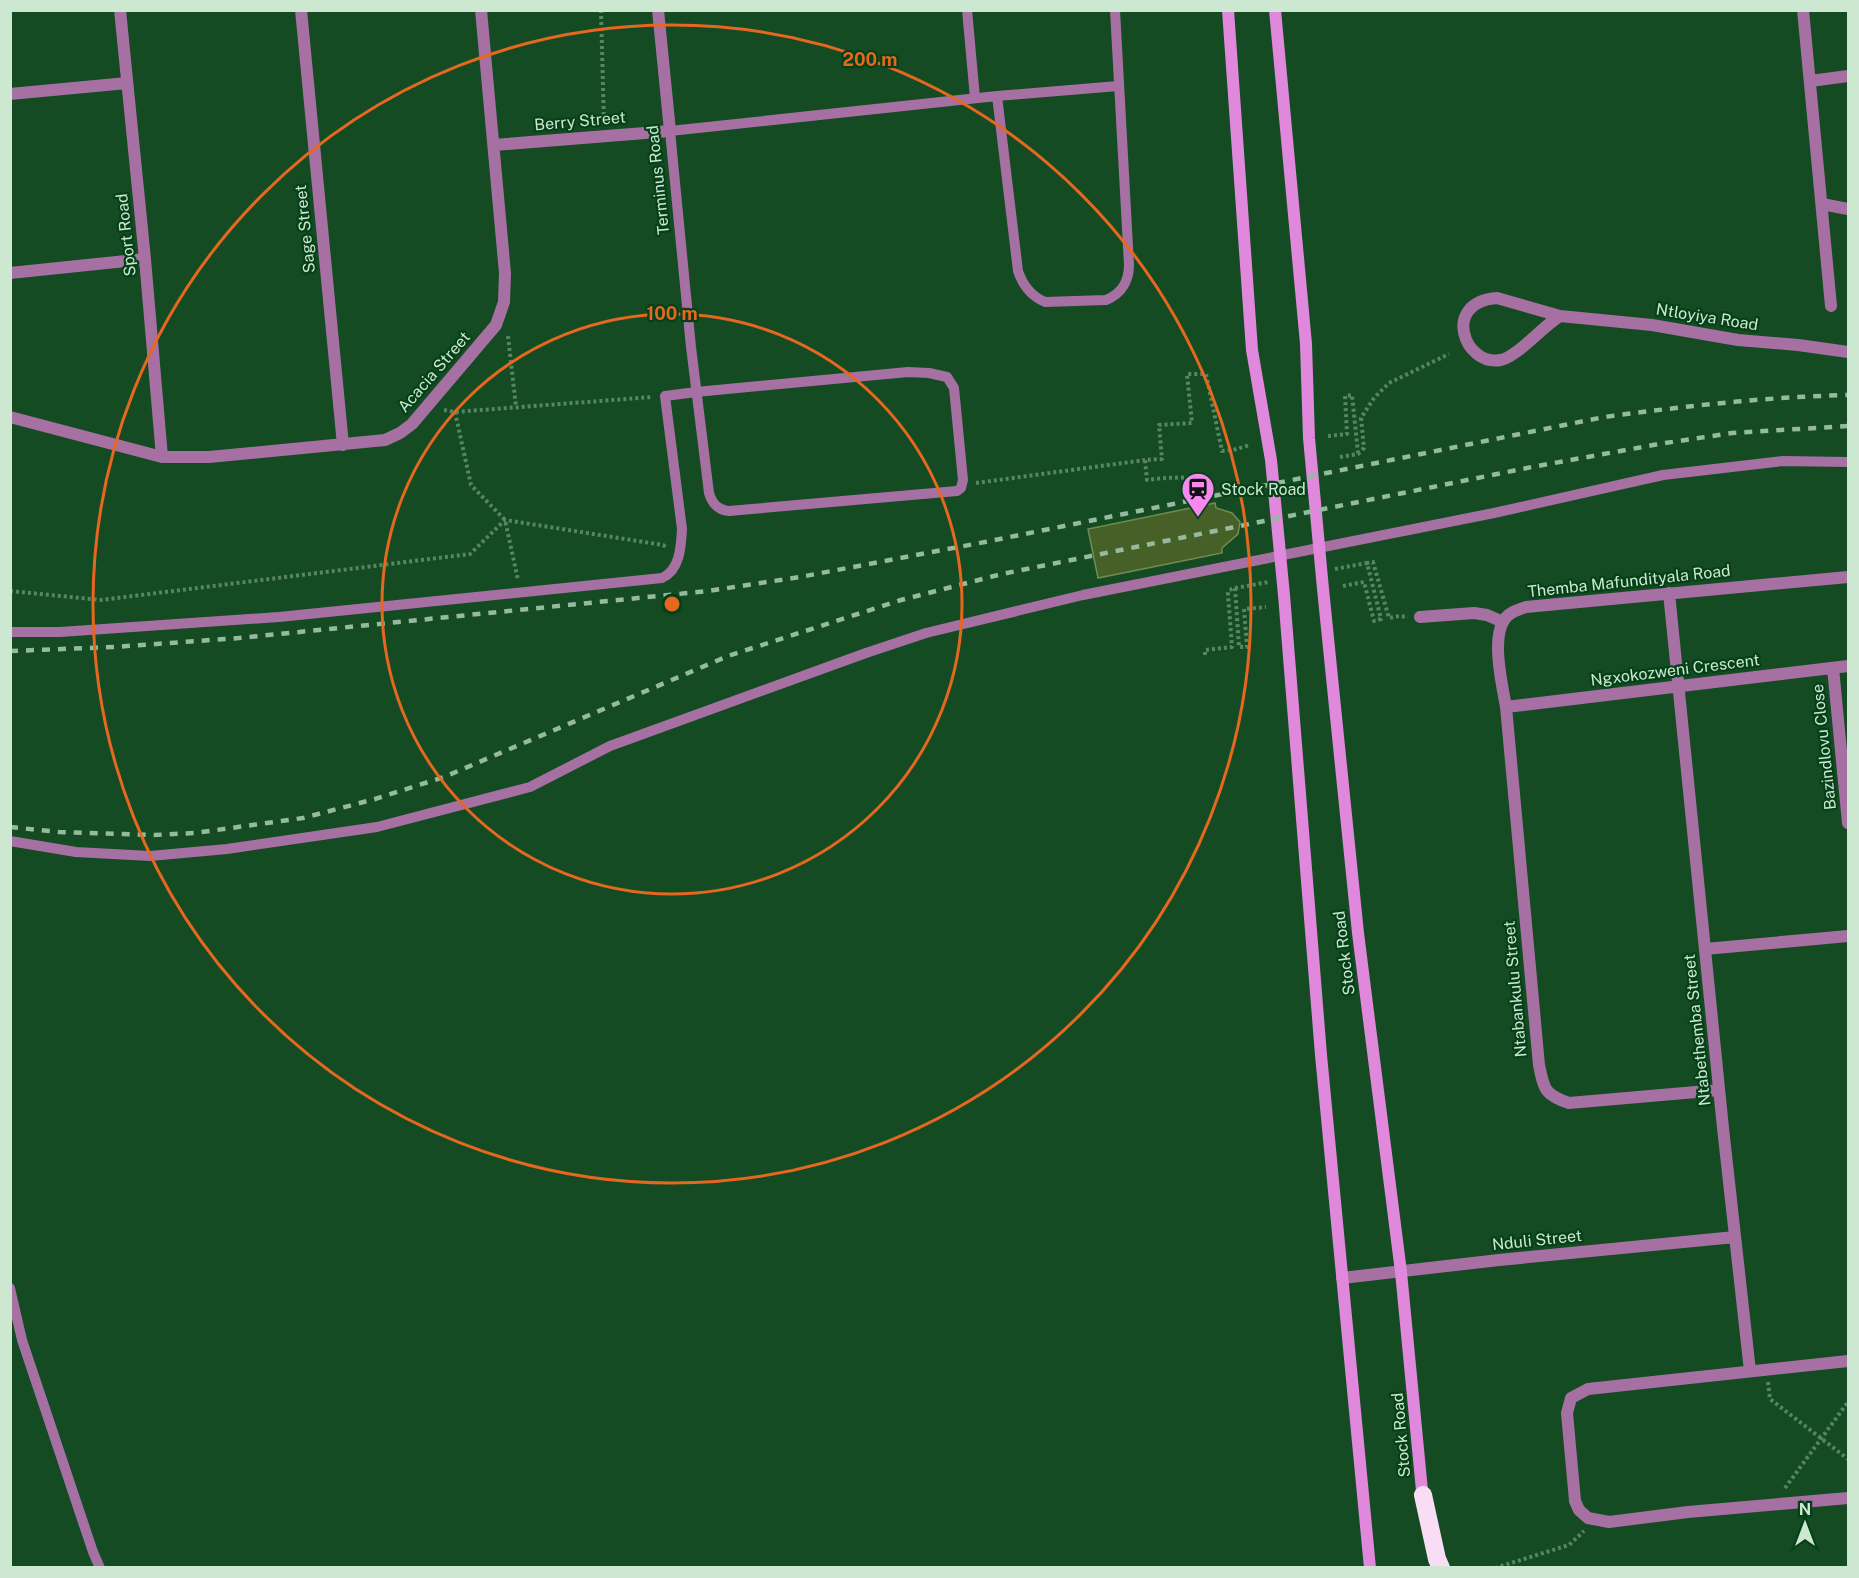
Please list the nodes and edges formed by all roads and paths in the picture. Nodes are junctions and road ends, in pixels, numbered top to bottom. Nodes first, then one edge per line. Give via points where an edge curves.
1 (120, 10) edge
2 (301, 10) edge
3 (481, 10) edge
4 (601, 10) edge
5 (658, 10) edge
6 (967, 10) edge
7 (1115, 10) edge
8 (1228, 10) edge
9 (1275, 10) edge
10 (1803, 10) edge
11 (1848, 76) edge
12 (1810, 81) junction
13 (127, 83) junction
14 (1118, 86) junction
15 (10, 94) edge
16 (997, 96) junction
17 (975, 98) junction
18 (670, 131) junction
19 (604, 136) junction
20 (494, 145) junction
21 (1822, 204) junction
22 (1848, 209) edge
23 (145, 259) junction
24 (10, 273) edge
25 (504, 302) junction
26 (1831, 306) dead end
27 (1560, 316) junction
28 (1848, 352) edge
29 (1449, 354) dead end
30 (696, 392) junction
31 (665, 396) junction
32 (516, 407) junction
33 (10, 417) edge
34 (1328, 436) dead end
35 (343, 445) junction
36 (1250, 445) dead end
37 (1358, 454) junction
38 (162, 456) junction
39 (1340, 456) dead end
40 (1145, 460) junction
41 (1848, 462) edge
42 (1208, 479) dead end
43 (974, 483) dead end
44 (505, 520) junction
45 (678, 557) junction
46 (1367, 563) junction
47 (1353, 566) dead end
48 (1848, 577) edge
49 (1343, 586) dead end
50 (10, 591) edge
51 (521, 592) junction
52 (1669, 593) junction
53 (1266, 607) dead end
54 (1399, 616) dead end
55 (1420, 617) dead end
56 (1503, 622) junction
57 (10, 632) edge
58 (1205, 655) dead end
59 (1848, 666) edge
60 (1833, 668) junction
61 (1680, 685) junction
62 (1506, 706) junction
63 (1847, 802) edge
64 (1848, 823) edge
65 (10, 841) edge
66 (1848, 936) edge
67 (1706, 949) junction
68 (1719, 1090) junction
69 (1735, 1237) junction
70 (1401, 1272) junction
71 (1342, 1278) junction
72 (10, 1288) edge
73 (1848, 1361) edge
74 (1766, 1370) junction
75 (1750, 1371) junction
76 (1848, 1402) edge
77 (1822, 1438) junction
78 (1848, 1459) edge
79 (1423, 1495) junction
80 (1848, 1498) edge
81 (1785, 1504) junction
82 (1588, 1518) junction
83 (100, 1568) edge
84 (1370, 1568) edge
85 (1430, 1568) edge
86 (1441, 1568) edge
87 (1495, 1568) edge

1 - 13 street, Sport Road
2 - 35 street, Sage Street
3 - 20 street, Acacia Street
4 - 19 path
5 - 18 street, Terminus Road
6 - 17 lane
7 - 14 lane
8 - 71 main road, Stock Road via 1252,350 1271,460
9 - 70 main road, Stock Road via 1306,344 1310,454 1323,589 1358,933
10 - 12 street
11 - 12 street
12 - 21 street
13 - 15 street
13 - 23 street, Sport Road
14 - 16 lane
14 - 16 lane via 1129,273 1116,296 1106,300 1045,302 1022,283
16 - 17 lane
17 - 18 lane
18 - 19 street, Berry Street
18 - 30 lane, Terminus Road
19 - 20 street, Berry Street
20 - 25 street, Acacia Street
21 - 22 street
21 - 26 street
23 - 24 street
23 - 38 street, Sport Road
25 - 32 path
25 - 35 street, Acacia Street via 496,325 412,424 385,440
27 - 27 street, Ntloyiya Road via 1521,349 1501,360 1479,355 1464,333 1470,308 1486,299 1497,298
27 - 28 street, Ntloyiya Road
29 - 37 path via 1389,383 1374,398 1360,418 1364,448
30 - 30 lane via 709,493 716,507 723,510 957,491 963,484 954,388 947,377 908,372
30 - 31 lane
31 - 32 path
31 - 45 lane via 682,529
32 - 44 path via 455,412 471,485
33 - 38 street, Acacia Street
34 - 37 path via 1347,434 1345,396 1352,395
35 - 38 street, Acacia Street via 209,458
36 - 40 path via 1222,451 1206,374 1187,374 1192,423 1159,425 1162,459
37 - 39 path
40 - 42 path via 1147,480
40 - 43 path
41 - 65 lane via 1783,461 1663,475 1083,595 926,633 610,746 530,786 377,827 150,856 76,852
44 - 45 path via 663,545
44 - 50 path via 470,554 101,600
44 - 51 path
45 - 51 lane via 674,570 662,578
46 - 47 path
46 - 49 path via 1382,620 1374,621 1364,582
46 - 54 path via 1373,562 1389,618
48 - 52 street, Themba Mafundityala Road
51 - 57 lane via 279,617
52 - 56 street, Themba Mafundityala Road via 1526,607 1512,612
52 - 61 street, Ntabethemba Street
53 - 58 path via 1244,609 1247,647 1239,647 1235,588 1229,590 1232,647 1205,650
55 - 56 street via 1474,613
56 - 62 street via 1498,657
59 - 60 street, Ngxokozweni Crescent
60 - 61 street, Ngxokozweni Crescent
60 - 63 street, Bazindlovu Close
61 - 62 street, Ngxokozweni Crescent
61 - 67 street, Ntabethemba Street
62 - 68 street, Ntabankulu Street via 1543,1085 1553,1097 1569,1103
63 - 64 street, Bazindlovu Close
66 - 67 street
67 - 68 street, Ntabethemba Street
68 - 69 street, Ntabethemba Street
69 - 70 street, Nduli Street
69 - 75 street, Ntabethemba Street
70 - 71 street, Nduli Street
70 - 79 main road, Stock Road
71 - 84 main road, Stock Road
72 - 83 lane via 22,1340
73 - 74 street
74 - 75 street
74 - 77 path via 1770,1399
75 - 82 street via 1588,1389 1571,1398 1567,1413 1575,1500
76 - 77 path
77 - 78 path
77 - 81 path via 1785,1489
79 - 85 main road, Stock Road
79 - 86 highway
80 - 81 street
81 - 82 street via 1609,1522
82 - 87 path via 1584,1530 1569,1545

